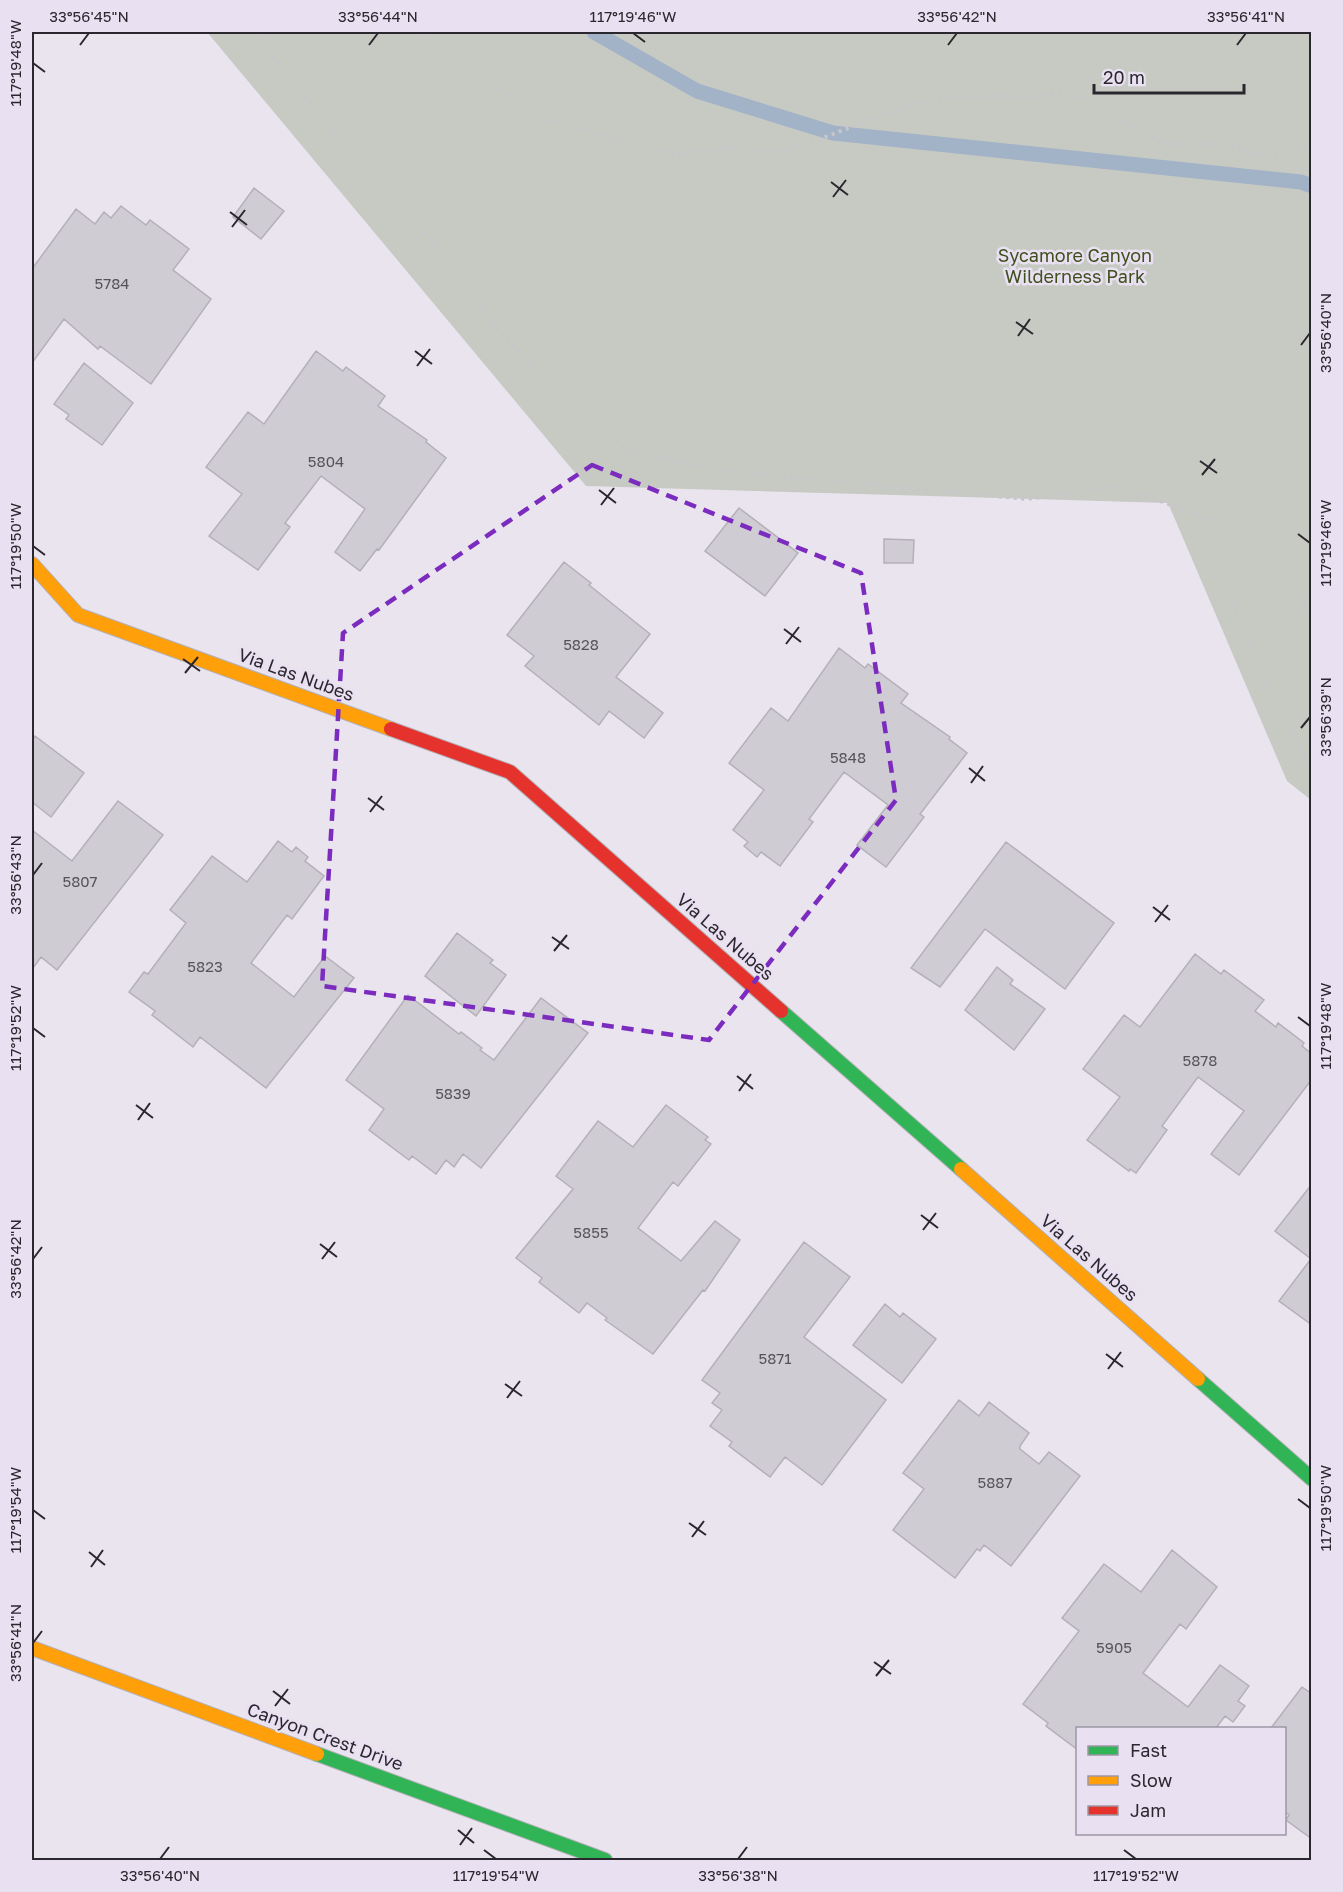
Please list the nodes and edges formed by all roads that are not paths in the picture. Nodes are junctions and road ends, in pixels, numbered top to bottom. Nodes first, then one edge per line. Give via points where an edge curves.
1 (32, 564) edge
2 (1311, 1479) edge
3 (32, 1648) edge
4 (605, 1860) edge

1 - 2 street, Via Las Nubes via 78,615 510,772
3 - 4 street, Canyon Crest Drive

